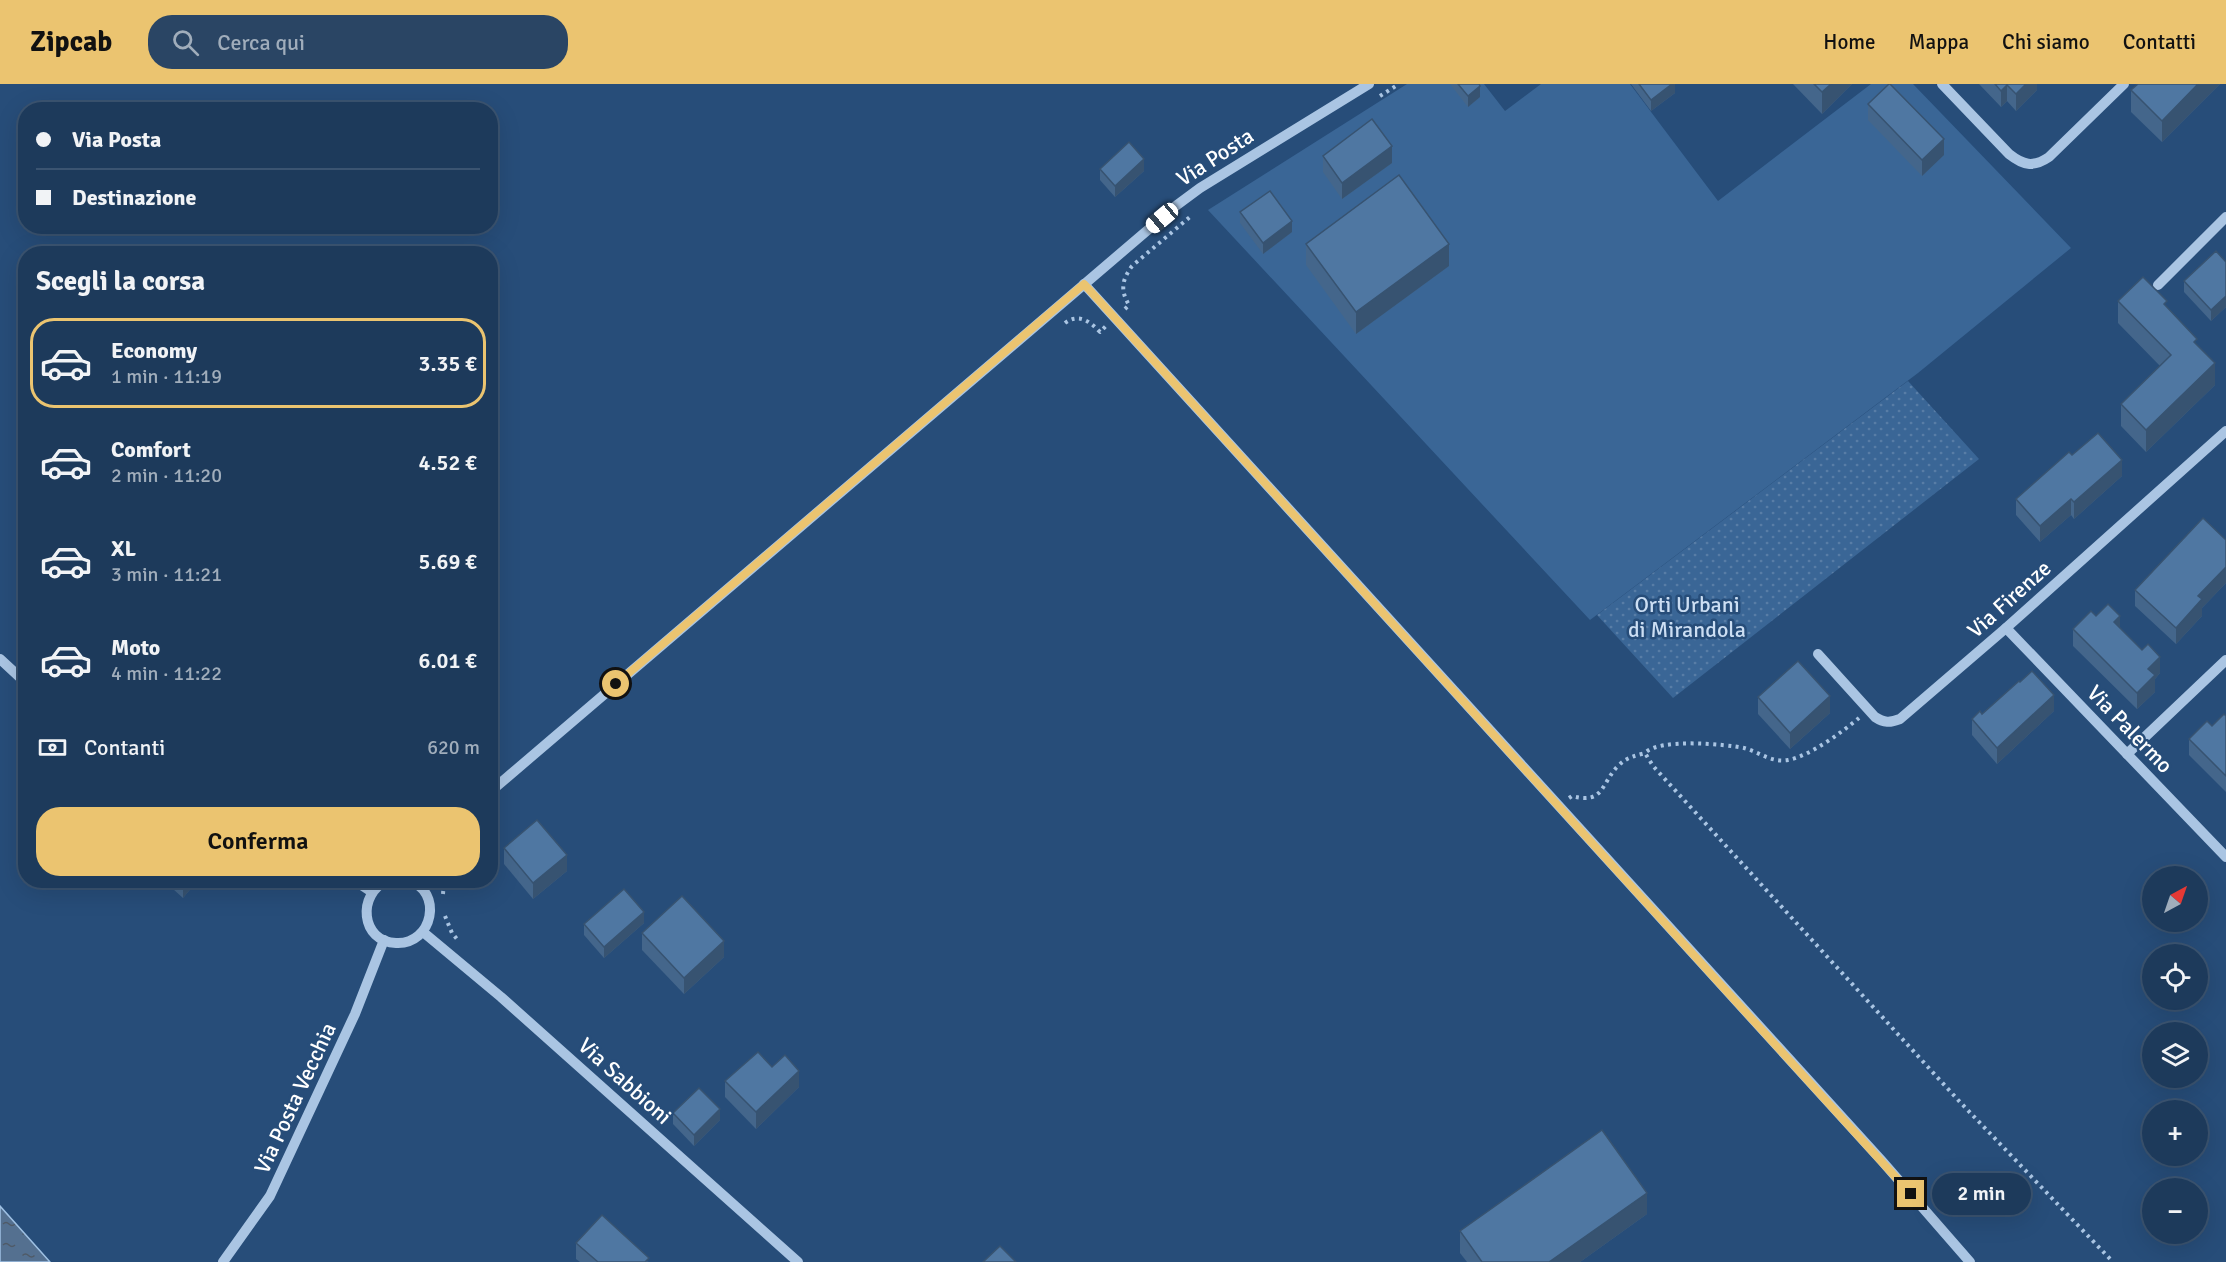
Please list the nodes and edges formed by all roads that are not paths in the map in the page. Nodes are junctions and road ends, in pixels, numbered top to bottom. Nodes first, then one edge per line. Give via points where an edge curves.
1 (1367, 84) edge
2 (1942, 84) edge
3 (2124, 84) edge
4 (2226, 217) edge
5 (1084, 284) junction
6 (2158, 285) dead end
7 (2226, 431) edge
8 (2006, 628) junction
9 (1818, 654) dead end
10 (0, 659) edge
11 (2226, 660) edge
12 (18, 676) edge
13 (2127, 754) junction
14 (498, 785) edge
15 (2226, 857) edge
16 (366, 888) edge
17 (376, 888) edge
18 (421, 888) edge
19 (372, 892) junction
20 (423, 932) junction
21 (384, 940) junction
22 (223, 1262) edge
23 (798, 1262) edge
24 (1970, 1262) edge

1 - 5 street, Via Posta via 1200,188
2 - 3 street via 2008,154 2030,165 2049,157
4 - 6 street
5 - 14 street, Via Posta
5 - 24 street
7 - 8 street, Via Firenze
8 - 9 street, Via Firenze via 1891,723 1882,722 1868,709
8 - 13 street, Via Palermo
10 - 12 street
11 - 13 street
13 - 15 street, Via Palermo
16 - 19 street
17 - 19 street
18 - 20 street via 431,910
19 - 21 street via 367,902 368,924
20 - 21 street via 405,943
20 - 23 street, Via Sabbioni
21 - 22 street, Via Posta Vecchia via 355,1014 270,1196

